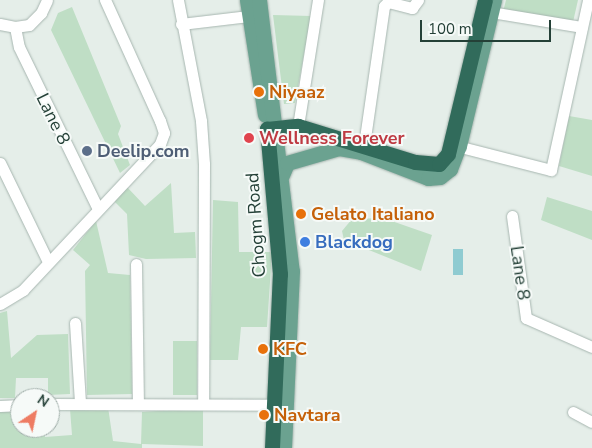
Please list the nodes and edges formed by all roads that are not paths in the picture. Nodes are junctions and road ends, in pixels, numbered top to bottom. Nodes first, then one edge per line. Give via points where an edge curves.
1 (47, 0) edge
2 (105, 0) edge
3 (178, 0) edge
4 (247, 0) edge
5 (259, 0) edge
6 (318, 0) edge
7 (418, 0) edge
8 (588, 0) edge
9 (489, 6) edge
10 (249, 16) junction
11 (0, 24) edge
12 (181, 24) junction
13 (15, 27) junction
14 (582, 27) junction
15 (298, 126) junction
16 (272, 128) junction
17 (364, 145) junction
18 (455, 145) junction
19 (0, 163) edge
20 (282, 175) junction
21 (98, 209) junction
22 (512, 216) dead end
23 (48, 262) junction
24 (136, 264) dead end
25 (0, 304) edge
26 (74, 323) dead end
27 (592, 346) edge
28 (80, 402) junction
29 (138, 402) junction
30 (60, 403) edge
31 (203, 403) junction
32 (278, 405) junction
33 (573, 412) dead end
34 (592, 422) edge
35 (272, 448) edge
36 (284, 448) edge

1 - 13 street via 41,13 29,25
2 - 21 street via 164,133 160,144
3 - 12 street
4 - 10 main road, Chogm Road
5 - 16 main road, Chogm Road
6 - 15 street
7 - 17 street via 412,8 388,2 384,6
8 - 14 street
9 - 14 street
9 - 18 highway
10 - 12 street
10 - 16 main road, Chogm Road
11 - 13 street
12 - 31 street via 201,121 204,164
13 - 21 street, Lane 8 via 19,47
14 - 18 street via 551,170
15 - 16 highway
15 - 17 highway
16 - 20 main road, Chogm Road
16 - 32 highway, Chogm Road via 280,274
17 - 18 highway via 429,165 439,164
18 - 20 main road via 450,169 440,177 428,178 361,152 338,148 287,163
19 - 23 street
20 - 32 main road, Chogm Road via 292,271
21 - 23 street
22 - 27 street, Lane 8 via 526,318
23 - 25 street via 23,290
24 - 29 street
26 - 28 street
28 - 29 street
28 - 30 street
29 - 31 street
31 - 32 street
32 - 35 highway, Chogm Road
32 - 36 main road, Chogm Road
33 - 34 street

